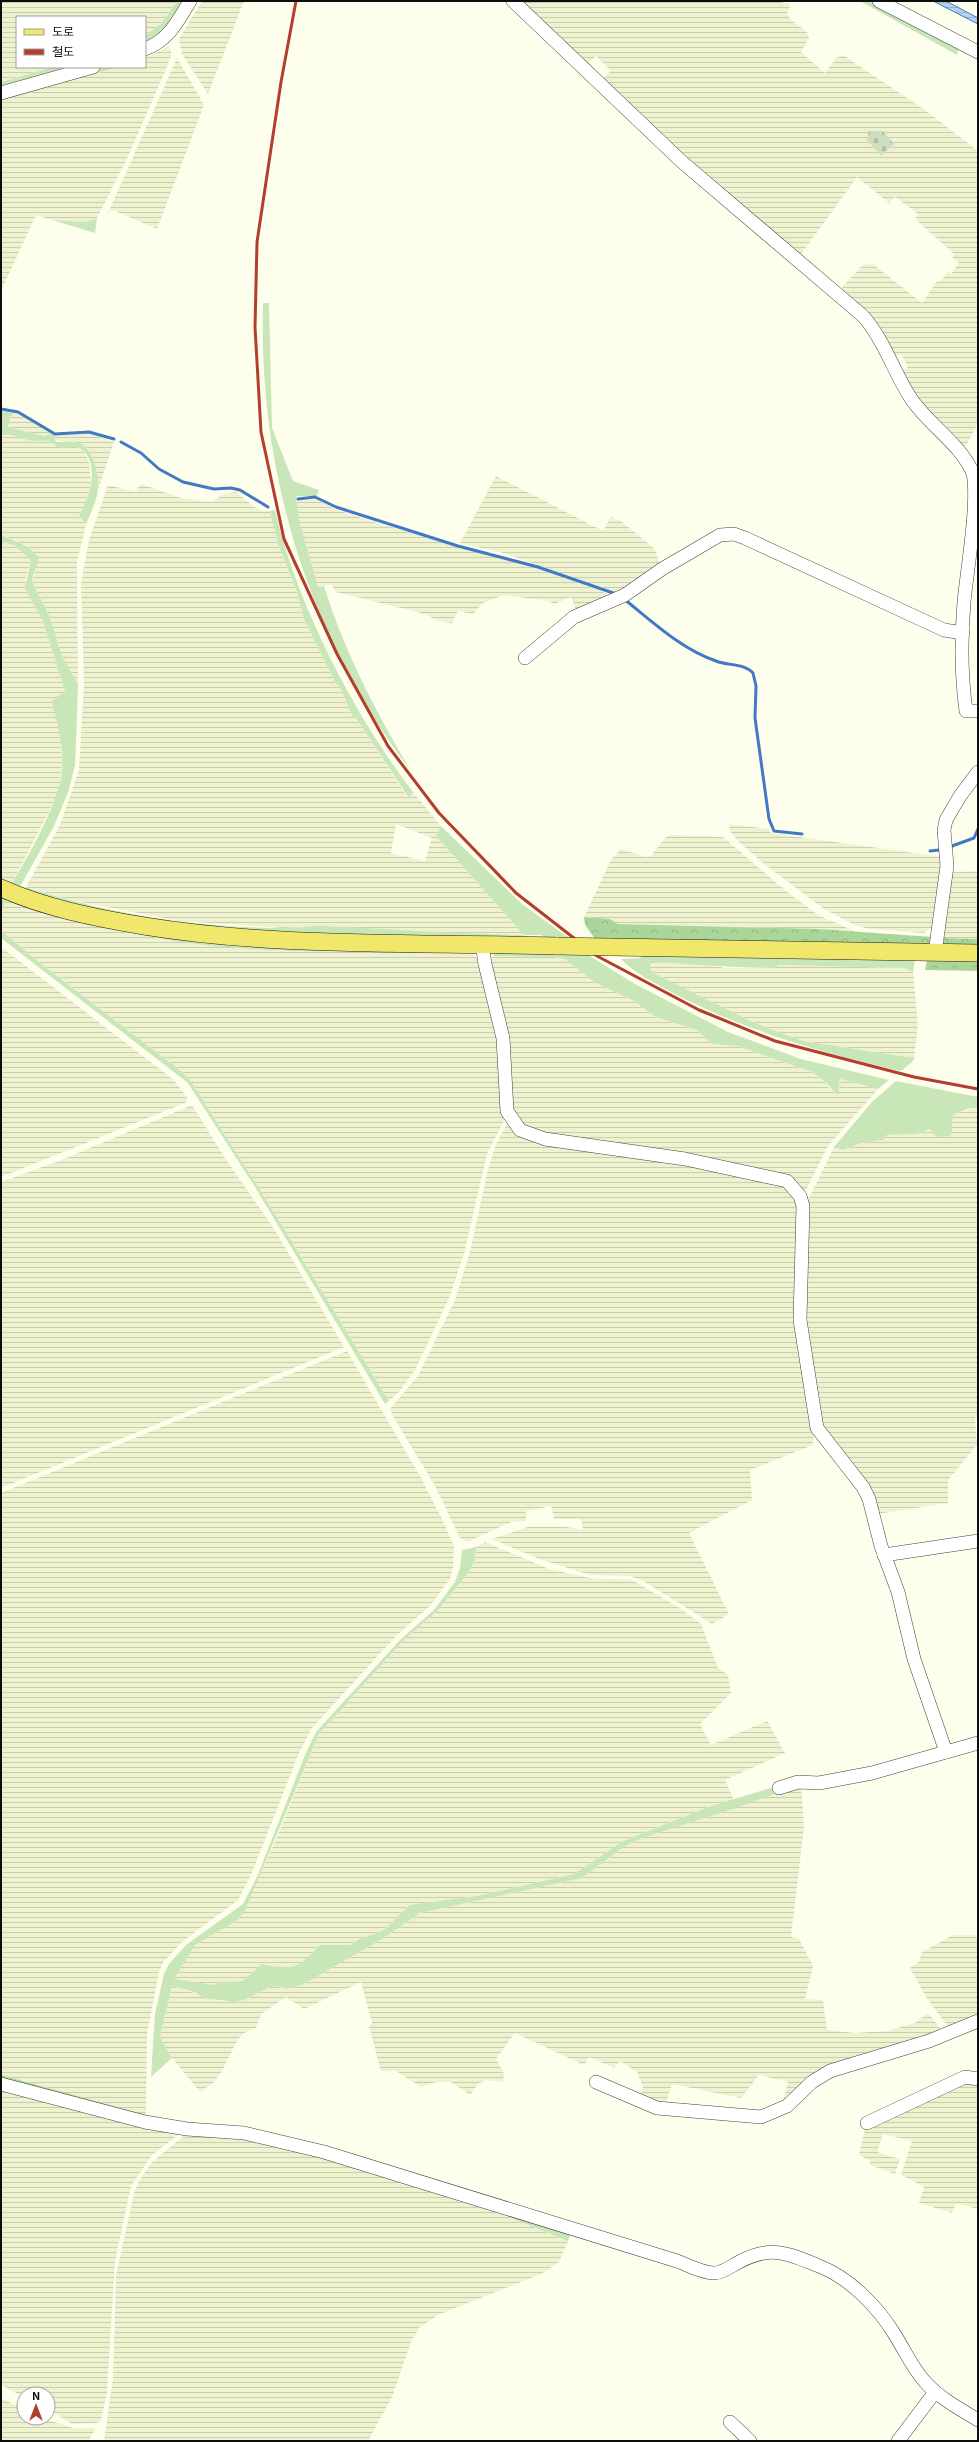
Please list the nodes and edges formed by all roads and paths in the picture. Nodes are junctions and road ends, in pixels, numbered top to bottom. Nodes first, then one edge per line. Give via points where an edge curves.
1 (190, 1) edge
2 (514, 1) edge
3 (879, 1) edge
4 (146, 48) edge
5 (978, 52) edge
6 (89, 68) edge
7 (1, 93) edge
8 (976, 527) edge
9 (963, 633) junction
10 (525, 658) dead end
11 (978, 711) edge
12 (978, 772) edge
13 (1, 888) edge
14 (482, 944) junction
15 (935, 952) junction
16 (978, 953) edge
17 (978, 1541) edge
18 (884, 1555) junction
19 (978, 1743) edge
20 (946, 1752) junction
21 (779, 1788) dead end
22 (978, 2021) edge
23 (978, 2079) edge
24 (596, 2082) dead end
25 (1, 2084) edge
26 (867, 2123) dead end
27 (935, 2392) junction
28 (978, 2420) edge
29 (730, 2422) dead end
30 (750, 2441) edge
31 (898, 2441) edge

1 - 4 street via 173,30
2 - 8 street via 681,161 863,316 874,329 910,397 969,464 976,489
3 - 5 street
6 - 7 street
8 - 9 street via 964,602
9 - 10 street via 944,630 745,538 726,534 720,535 662,569 616,600 574,617
9 - 11 street via 961,679 966,711
12 - 15 street via 946,820 944,830 947,866
13 - 14 main road via 48,905 110,920 203,935 338,942
14 - 15 main road, bridge
14 - 18 street via 503,1038 507,1111 520,1130 545,1140 685,1159 771,1177 787,1181 795,1188 802,1206 800,1320 818,1428 869,1499
15 - 16 main road
17 - 18 street
18 - 20 street via 898,1592 914,1659
19 - 20 street
20 - 21 street via 872,1772 819,1783 798,1782
22 - 24 street via 929,2040 830,2071 812,2082 787,2106 761,2117 657,2108
23 - 26 street via 972,2076 965,2077
25 - 27 street via 145,2122 187,2129 244,2133 324,2152 706,2272 726,2270 751,2256 768,2251 798,2258 836,2275 873,2306 887,2322 925,2382
27 - 28 street
27 - 31 street
29 - 30 street

